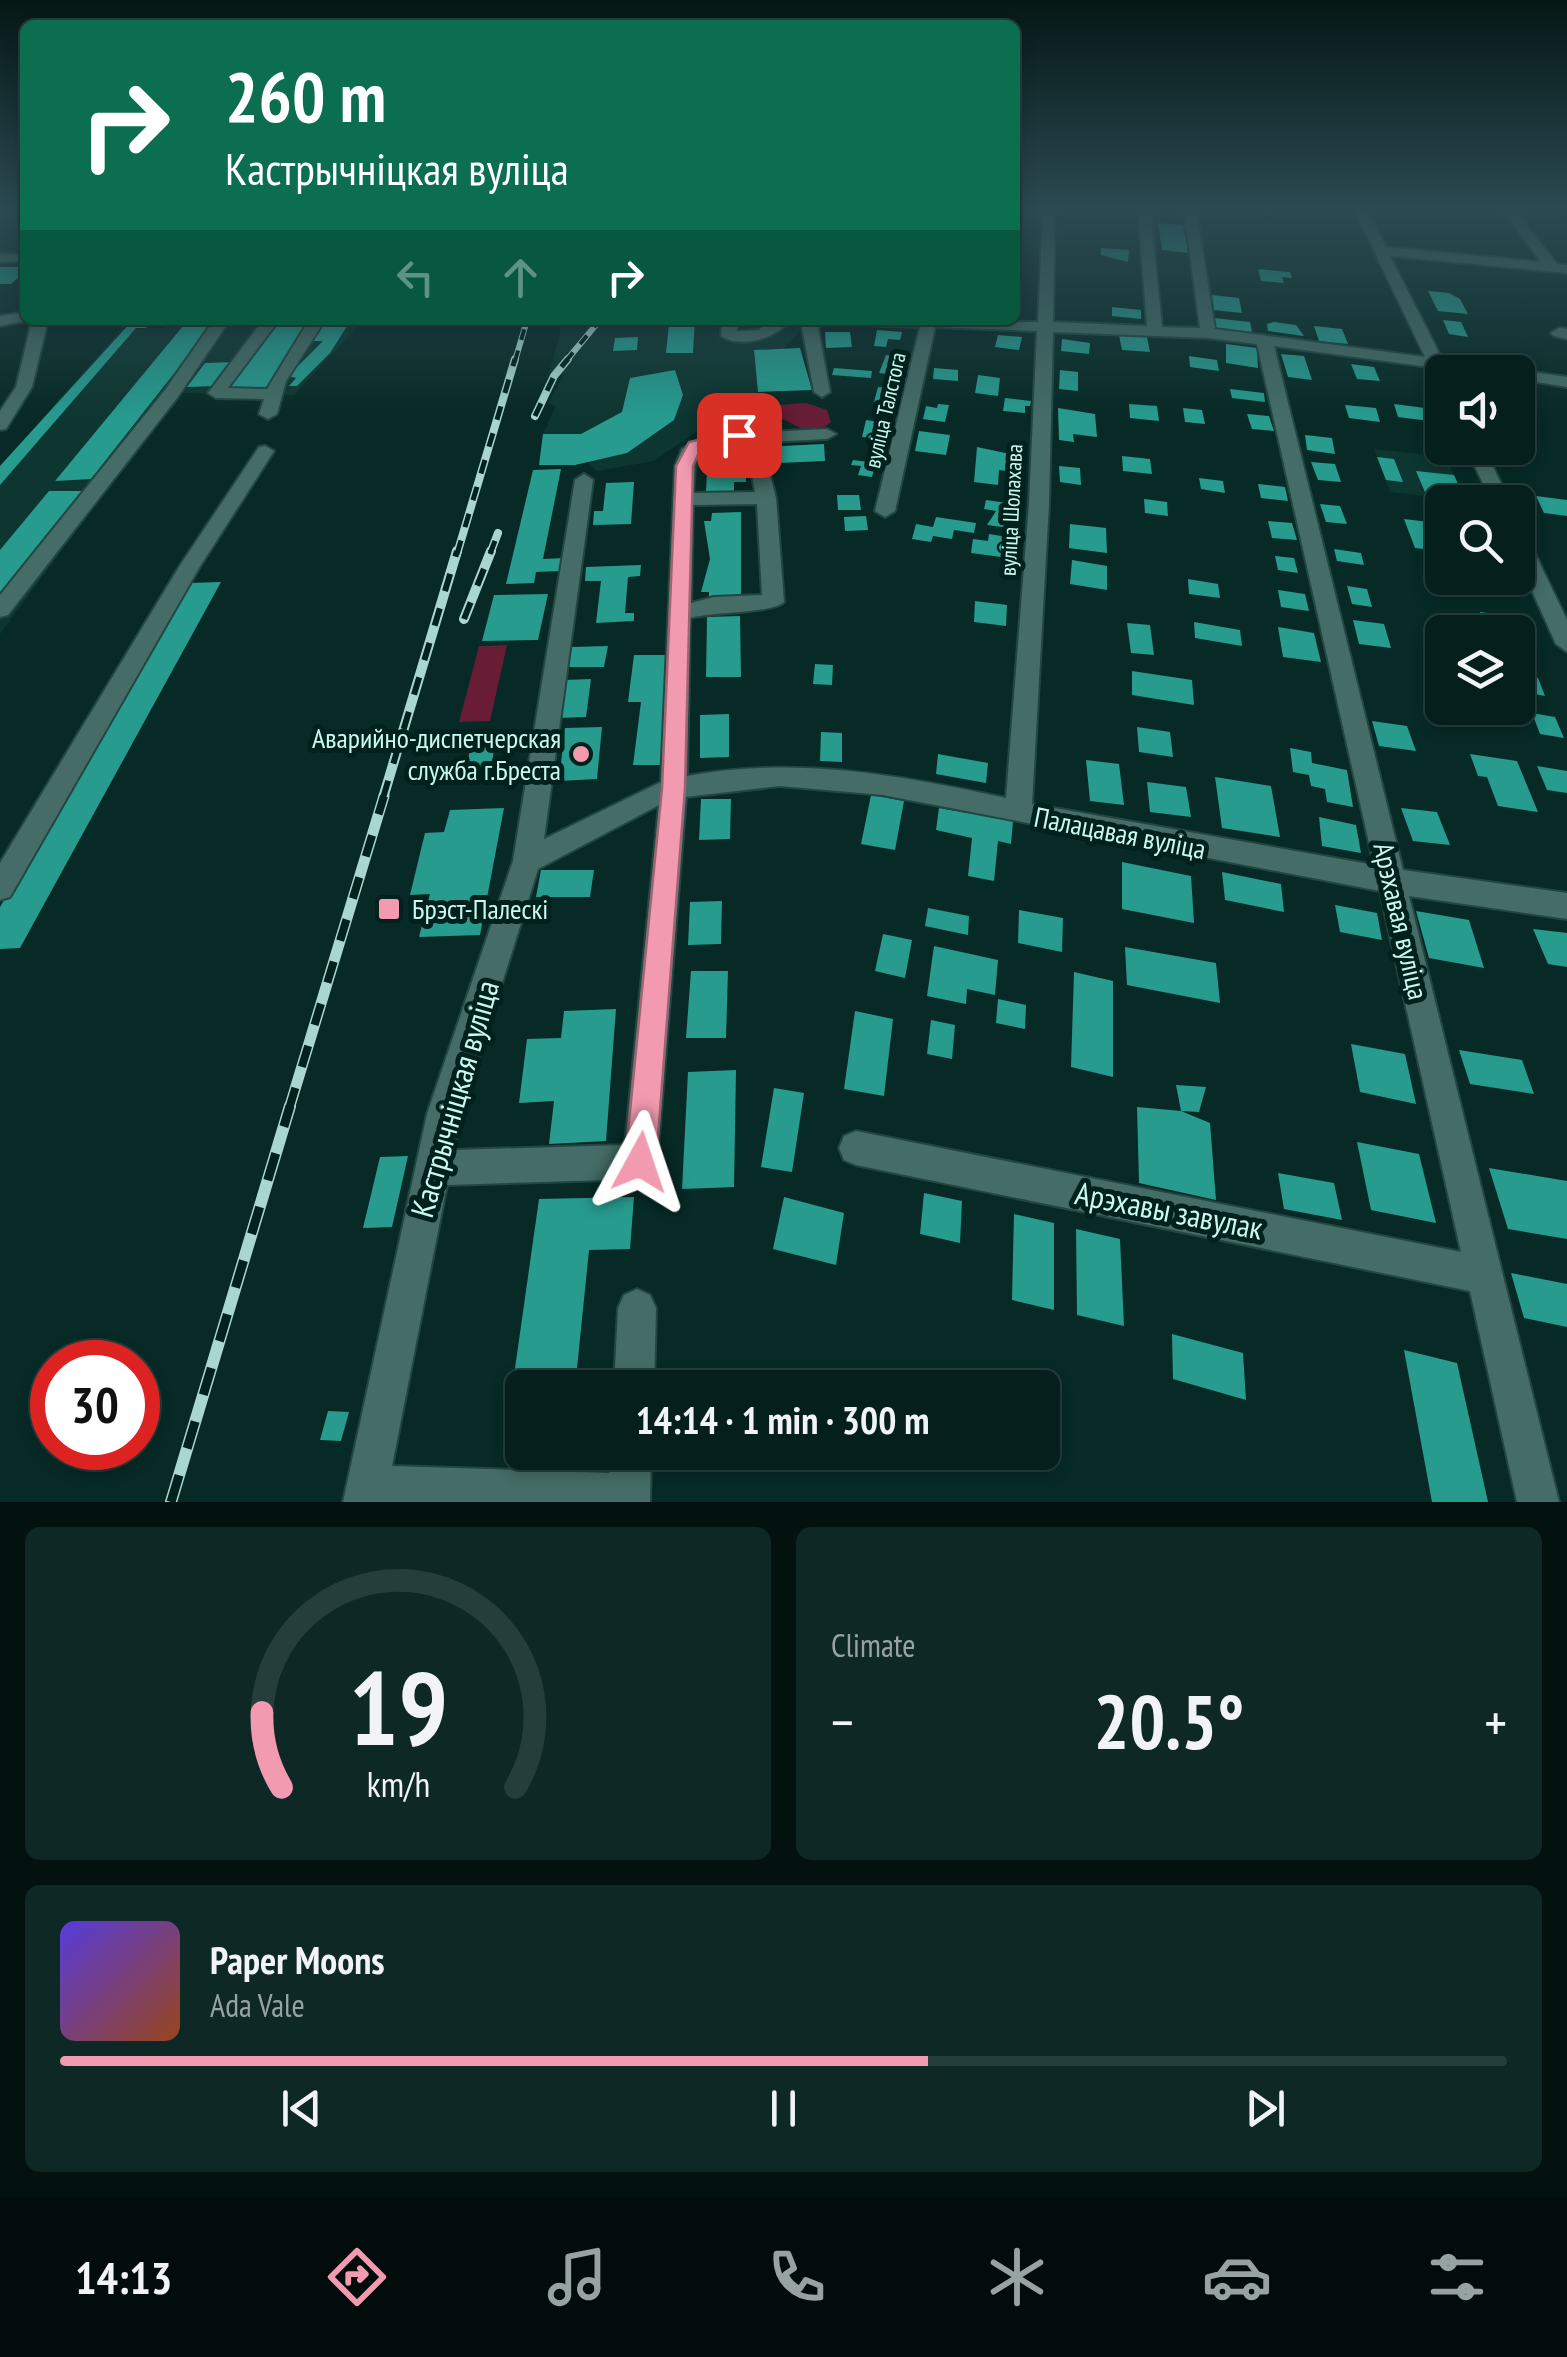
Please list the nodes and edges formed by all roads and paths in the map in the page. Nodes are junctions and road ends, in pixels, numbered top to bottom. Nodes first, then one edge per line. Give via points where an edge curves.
1 (1045, 279) edge
2 (1150, 279) edge
3 (1200, 279) edge
4 (1394, 279) edge
5 (39, 325) edge
6 (219, 325) edge
7 (266, 325) edge
8 (314, 325) edge
9 (730, 325) edge
10 (778, 325) edge
11 (813, 325) edge
12 (928, 325) edge
13 (997, 325) edge
14 (1042, 327) junction
15 (1155, 330) junction
16 (1208, 333) junction
17 (1264, 339) junction
18 (1432, 355) edge
19 (197, 358) junction
20 (241, 359) junction
21 (1425, 368) edge
22 (1535, 377) edge
23 (1567, 382) edge
24 (822, 392) dead end
25 (171, 394) junction
26 (216, 394) junction
27 (272, 394) junction
28 (268, 414) dead end
29 (0, 424) edge
30 (826, 434) dead end
31 (265, 451) dead end
32 (760, 471) dead end
33 (584, 480) dead end
34 (766, 498) junction
35 (684, 499) junction
36 (885, 511) dead end
37 (1535, 573) edge
38 (0, 610) edge
39 (680, 614) junction
40 (1564, 631) edge
41 (674, 788) junction
42 (1018, 813) junction
43 (527, 861) junction
44 (1393, 884) junction
45 (0, 888) edge
46 (1567, 906) edge
47 (856, 1148) dead end
48 (430, 1168) junction
49 (1482, 1275) junction
50 (637, 1308) dead end
51 (635, 1370) edge
52 (630, 1470) edge
53 (365, 1494) edge
54 (629, 1498) edge
55 (1538, 1502) edge

1 - 14 street, вуліца Шолахава
2 - 15 street
3 - 16 street
4 - 18 street
5 - 29 street via 24,387
6 - 19 street
7 - 20 street
8 - 27 street
9 - 10 street via 729,336 763,336
11 - 24 street
12 - 36 street, вуліца Талстога
13 - 14 street
14 - 15 street
14 - 42 street, вуліца Шолахава
15 - 16 street
16 - 17 street
17 - 21 street
17 - 44 street, Арэхавая вуліца
19 - 20 street
19 - 25 street
20 - 26 street
22 - 23 street
25 - 26 street
25 - 38 street
26 - 27 street
27 - 28 street
30 - 35 street via 739,435 695,445 684,466
31 - 45 street
32 - 34 street
33 - 43 street, Кастрычніцкая вуліца
34 - 35 street
34 - 39 street via 773,602 714,604
35 - 39 street
37 - 40 street
39 - 41 street
41 - 42 street, Палацавая вуліца via 814,776 908,787
41 - 43 street
41 - 48 street via 640,1162
42 - 44 street, Палацавая вуліца
43 - 48 street, Кастрычніцкая вуліца
44 - 46 street, Палацавая вуліца
44 - 49 street, Арэхавая вуліца
47 - 49 street, Арэхавы завулак
48 - 53 street, Кастрычніцкая вуліца
49 - 55 street, Арэхавая вуліца
50 - 51 street
52 - 54 street
53 - 54 street

